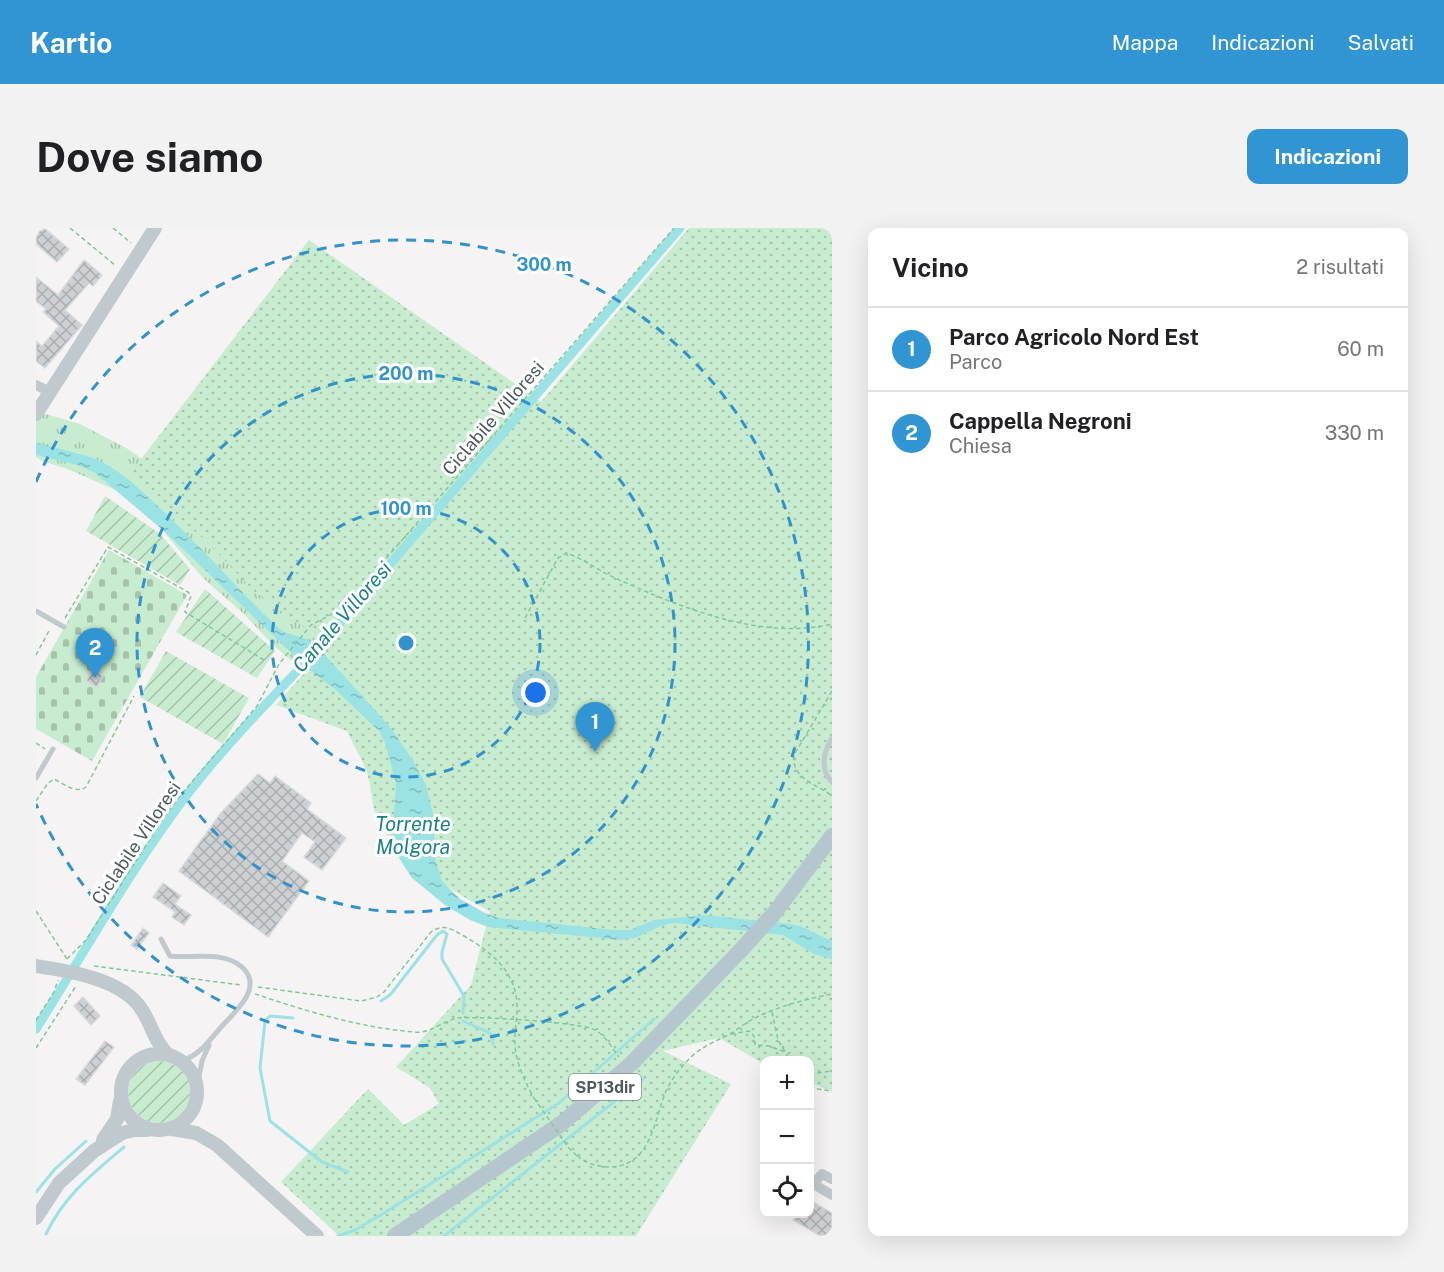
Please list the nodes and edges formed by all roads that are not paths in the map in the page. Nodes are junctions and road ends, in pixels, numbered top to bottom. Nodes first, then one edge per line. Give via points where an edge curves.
1 (155, 228) edge
2 (36, 385) edge
3 (50, 392) junction
4 (36, 414) edge
5 (36, 611) edge
6 (62, 626) road end
7 (832, 738) edge
8 (52, 751) road end
9 (36, 778) edge
10 (832, 782) edge
11 (832, 836) edge
12 (161, 939) dead end
13 (40, 966) edge
14 (150, 1029) junction
15 (214, 1035) junction
16 (174, 1058) junction
17 (138, 1060) junction
18 (197, 1093) junction
19 (121, 1096) junction
20 (172, 1129) junction
21 (152, 1130) junction
22 (217, 1145) junction
23 (94, 1151) junction
24 (832, 1179) edge
25 (832, 1195) edge
26 (448, 1200) junction
27 (36, 1218) edge
28 (317, 1236) edge
29 (380, 1236) edge
30 (395, 1236) edge
31 (408, 1236) edge

1 - 3 street
2 - 3 street
3 - 4 street
5 - 6 lane
7 - 10 lane via 824,764 825,774
8 - 9 lane
11 - 26 main road, SP13dir via 776,911 653,1043 545,1136
12 - 15 lane via 170,956 219,958 237,964 247,973 250,989 242,1005
13 - 14 street via 73,971 115,986 143,1010
14 - 16 street
14 - 17 street
15 - 16 lane via 195,1055
15 - 18 lane via 201,1062
16 - 17 street via 153,1054
16 - 18 street via 192,1073
17 - 19 street via 124,1076
18 - 20 street via 188,1117
18 - 22 street via 200,1121
19 - 21 street via 131,1119
19 - 23 street via 115,1124
20 - 21 street
20 - 22 street via 195,1132
21 - 23 street via 126,1131
22 - 28 street
23 - 27 street via 59,1183
24 - 25 street via 822,1174 815,1182
26 - 29 main road, SP13dir
26 - 30 main road, SP13dir
26 - 31 main road, SP13dir

